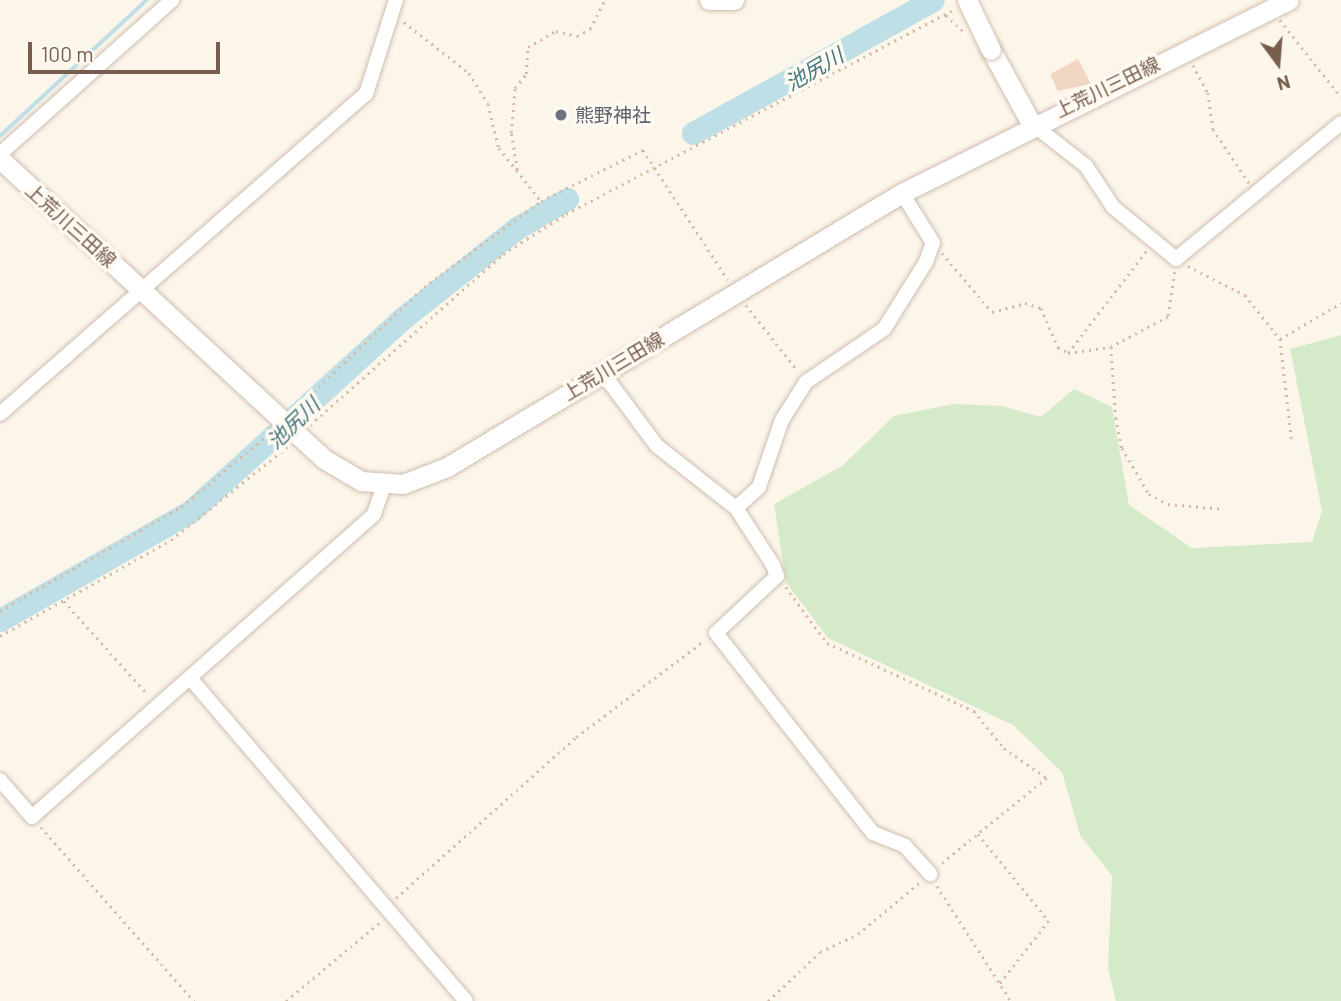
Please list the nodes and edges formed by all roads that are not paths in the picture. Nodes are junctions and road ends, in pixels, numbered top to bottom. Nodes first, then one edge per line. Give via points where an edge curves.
1 (172, 0) edge
2 (709, 0) edge
3 (734, 0) edge
4 (1289, 0) edge
5 (962, 4) edge
6 (394, 7) edge
7 (1031, 123) junction
8 (1341, 123) edge
9 (0, 157) edge
10 (902, 192) junction
11 (139, 287) junction
12 (602, 372) junction
13 (0, 414) edge
14 (384, 485) junction
15 (736, 508) junction
16 (191, 680) junction
17 (0, 780) edge
18 (930, 874) road end
19 (466, 1001) edge

1 - 9 street
2 - 3 main road
4 - 7 main road, 上荒川三田線
5 - 7 main road, bridge
6 - 11 street via 366,94
7 - 8 street via 1086,166 1113,207 1176,258
7 - 10 main road, 上荒川三田線
9 - 11 main road, 上荒川三田線
10 - 12 main road, 上荒川三田線
10 - 15 street via 933,243 884,329 806,382 782,421 759,487
11 - 13 street
11 - 14 main road, 上荒川三田線 via 340,471
12 - 14 main road, 上荒川三田線 via 447,467
12 - 15 street via 657,446
14 - 16 street via 374,514
15 - 18 street via 777,576 716,632 873,833 905,846
16 - 17 street via 32,817
16 - 19 street

